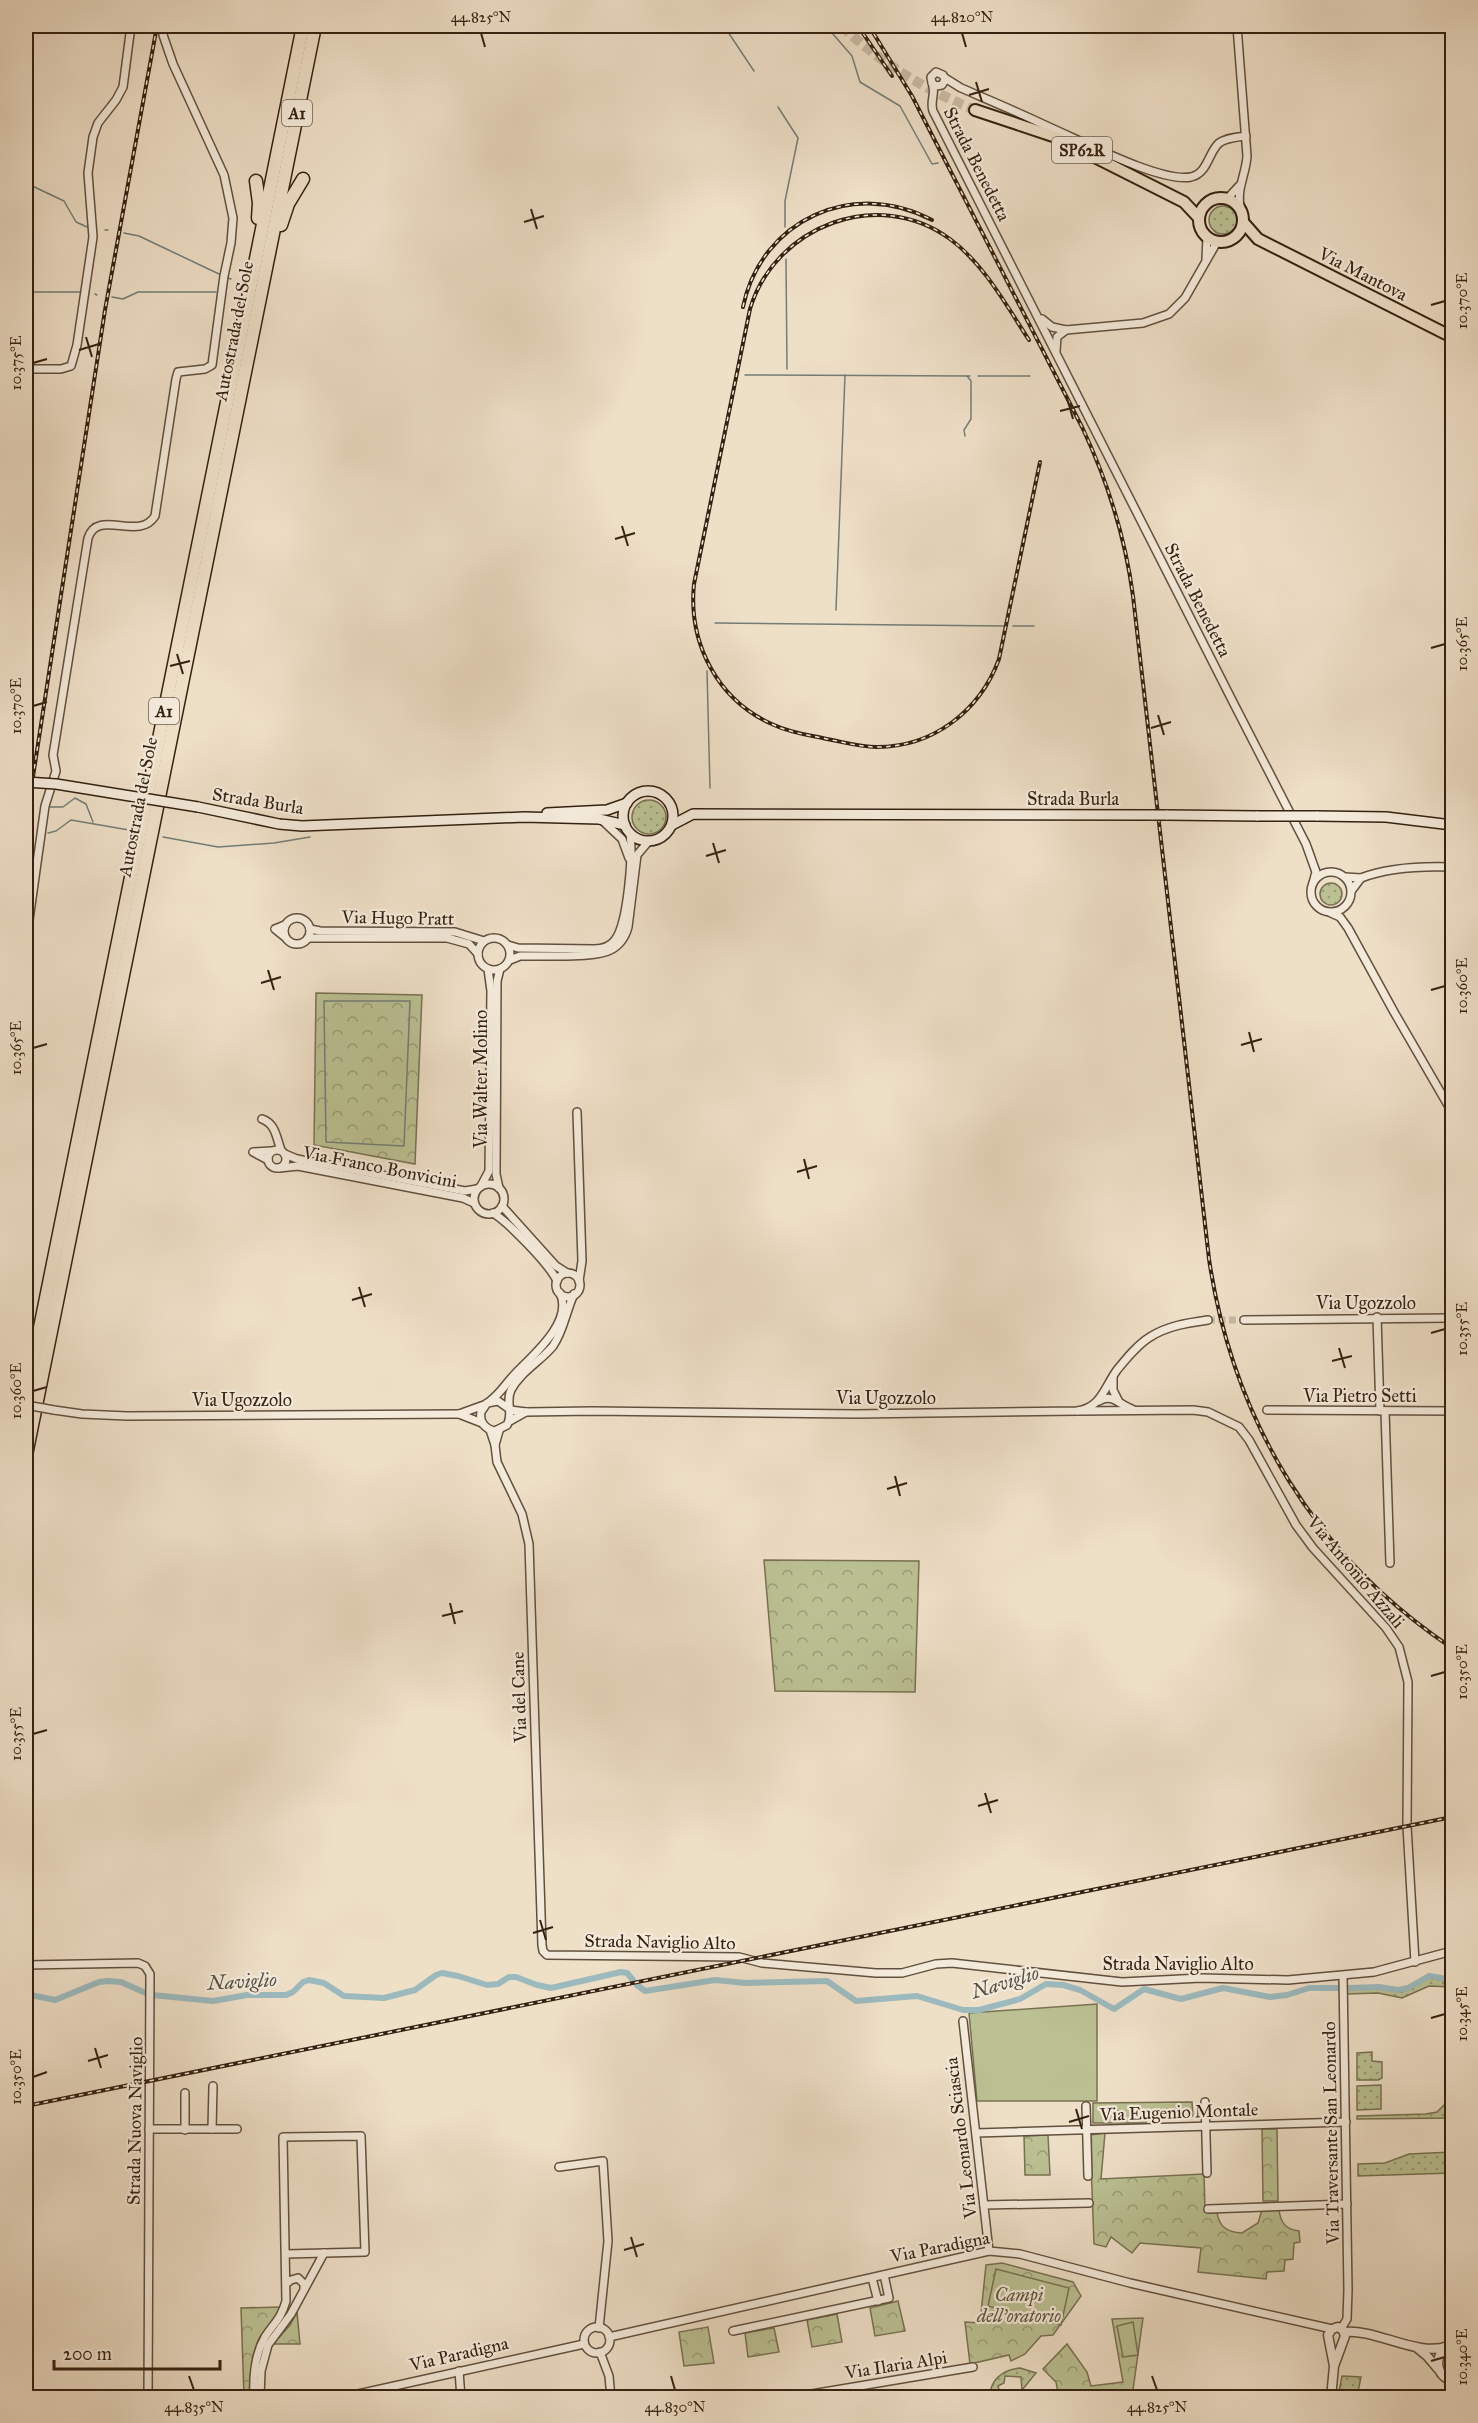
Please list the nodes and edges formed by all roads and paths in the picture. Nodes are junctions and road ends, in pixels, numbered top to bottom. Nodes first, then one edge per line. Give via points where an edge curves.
1 (131, 26) edge
2 (165, 26) edge
3 (303, 26) edge
4 (315, 26) edge
5 (1237, 26) edge
6 (975, 110) tunnel mouth
7 (1246, 136) junction
8 (303, 179) dead end
9 (256, 181) dead end
10 (1239, 186) junction
11 (1227, 199) junction
12 (1184, 202) junction
13 (1207, 203) junction
14 (1240, 210) junction
15 (1199, 218) junction
16 (1243, 222) junction
17 (1234, 238) junction
18 (1212, 239) junction
19 (1258, 239) junction
20 (253, 299) junction
21 (1036, 313) junction
22 (1052, 327) junction
23 (1044, 328) junction
24 (1066, 330) junction
25 (1452, 337) edge
26 (1057, 338) junction
27 (1057, 356) junction
28 (26, 369) edge
29 (26, 782) edge
30 (627, 803) junction
31 (671, 806) junction
32 (693, 814) junction
33 (524, 817) junction
34 (599, 819) junction
35 (672, 825) junction
36 (1452, 825) edge
37 (627, 830) junction
38 (648, 842) junction
39 (1311, 857) junction
40 (1452, 867) edge
41 (1331, 872) junction
42 (629, 873) junction
43 (1345, 877) junction
44 (1361, 878) junction
45 (1313, 883) junction
46 (1352, 890) junction
47 (1348, 904) junction
48 (1331, 913) junction
49 (1348, 928) junction
50 (310, 929) junction
51 (308, 938) junction
52 (26, 941) edge
53 (484, 941) junction
54 (508, 945) junction
55 (478, 954) junction
56 (510, 960) junction
57 (488, 969) junction
58 (500, 969) junction
59 (577, 1112) dead end
60 (1452, 1112) edge
61 (262, 1119) dead end
62 (278, 1152) junction
63 (268, 1160) junction
64 (279, 1168) junction
65 (479, 1187) junction
66 (499, 1188) junction
67 (474, 1203) junction
68 (502, 1206) junction
69 (493, 1213) junction
70 (582, 1261) junction
71 (568, 1273) junction
72 (557, 1281) junction
73 (579, 1281) junction
74 (560, 1293) junction
75 (574, 1294) junction
76 (1377, 1317) junction
77 (1452, 1317) edge
78 (1208, 1320) tunnel mouth
79 (1244, 1320) tunnel mouth
80 (1113, 1376) junction
81 (26, 1397) edge
82 (1102, 1397) junction
83 (1119, 1402) junction
84 (487, 1403) junction
85 (26, 1405) edge
86 (509, 1409) junction
87 (1137, 1410) junction
88 (1268, 1410) dead end
89 (1078, 1411) junction
90 (1382, 1411) junction
91 (1452, 1411) edge
92 (526, 1412) junction
93 (1119, 1412) junction
94 (459, 1414) junction
95 (510, 1421) junction
96 (482, 1424) junction
97 (490, 1430) junction
98 (499, 1431) junction
99 (495, 1445) junction
100 (26, 1455) edge
101 (1390, 1563) dead end
102 (1452, 1952) edge
103 (544, 1954) joint
104 (1415, 1962) junction
105 (26, 1965) edge
106 (1344, 1983) junction
107 (963, 2021) dead end
108 (213, 2086) dead end
109 (185, 2093) dead end
110 (1205, 2102) dead end
111 (1086, 2106) dead end
112 (1346, 2122) junction
113 (1206, 2126) junction
114 (149, 2129) junction
115 (212, 2129) junction
116 (237, 2129) dead end
117 (186, 2130) junction
118 (1086, 2130) junction
119 (976, 2133) junction
120 (559, 2167) dead end
121 (1208, 2173) dead end
122 (1088, 2176) dead end
123 (1089, 2203) dead end
124 (1347, 2204) junction
125 (984, 2205) junction
126 (1208, 2209) dead end
127 (988, 2251) junction
128 (324, 2253) junction
129 (286, 2254) junction
130 (884, 2275) junction
131 (872, 2278) junction
132 (287, 2283) junction
133 (304, 2289) junction
134 (1348, 2290) junction
135 (878, 2301) junction
136 (1313, 2323) junction
137 (1350, 2323) junction
138 (599, 2328) junction
139 (733, 2331) dead end
140 (1364, 2334) junction
141 (1340, 2335) junction
142 (609, 2337) junction
143 (1328, 2340) junction
144 (584, 2344) junction
145 (1450, 2345) edge
146 (1416, 2347) junction
147 (600, 2352) junction
148 (1334, 2366) junction
149 (973, 2367) dead end
150 (459, 2371) junction
151 (1440, 2372) junction
152 (1452, 2381) edge
153 (148, 2397) edge
154 (254, 2397) edge
155 (260, 2397) edge
156 (340, 2397) edge
157 (461, 2397) edge
158 (611, 2397) edge
159 (788, 2397) edge
160 (1330, 2397) edge

1 - 28 street via 123,87 93,137 88,173 93,237 71,366
2 - 52 street via 163,34 174,64 224,175 233,218 231,243 212,365 178,372 151,523 136,528 102,524 88,538 53,755 56,771 45,806
3 - 20 highway, Autostrada del Sole / A1
4 - 20 highway, Autostrada del Sole / A1
5 - 7 street
6 - 12 main road, SP62R via 1053,136
7 - 10 street via 1246,168
7 - 21 street, Strada Benedetta via 1220,142 1197,174 1167,176 937,81 931,100 933,111
8 - 20 highway via 282,222 271,276
9 - 20 highway via 259,212 248,274
10 - 11 street
10 - 14 street
11 - 13 main road, SP62R
11 - 14 main road
12 - 13 main road, SP62R
12 - 15 main road, SP62R
13 - 15 main road
14 - 16 main road, Via Mantova
15 - 18 main road, SP62R via 1201,230
16 - 17 main road
16 - 19 main road, Via Mantova
17 - 18 main road, Via Mantova
17 - 19 main road, Via Mantova
18 - 24 street, Strada Benedetta via 1185,298 1169,314 1143,323
19 - 25 main road, Via Mantova
20 - 81 highway, Autostrada del Sole / A1
20 - 100 highway, Autostrada del Sole / A1
21 - 22 street, Strada Benedetta
21 - 23 street, Strada Benedetta
22 - 24 street, Strada Benedetta
22 - 26 street, Strada Benedetta
23 - 26 street, Strada Benedetta
23 - 27 street, Strada Benedetta
24 - 26 street
26 - 27 street, Strada Benedetta
27 - 39 street, Strada Benedetta
29 - 33 main road, Strada Burla, bridge via 302,826
30 - 31 main road, Strada Burla via 640,793 653,792
30 - 33 main road, Strada Burla via 607,810
30 - 37 main road via 623,818
31 - 32 main road, Strada Burla
31 - 35 main road
32 - 35 main road, Strada Burla
32 - 36 main road, Strada Burla, bridge via 1386,817
33 - 34 main road, Strada Burla
34 - 37 main road, Strada Burla
34 - 42 street via 613,829 627,848
35 - 38 main road, Strada Burla via 663,837
37 - 38 main road, Strada Burla
37 - 42 street via 632,847
38 - 56 street via 637,855 628,927 616,947 596,955 520,956
39 - 41 street, Strada Benedetta
39 - 45 street, Strada Benedetta via 1316,872
40 - 44 street, Strada Benedetta via 1396,870
41 - 43 street, Strada Benedetta
41 - 45 street via 1320,875
42 - 54 street via 622,924 611,944 594,949
43 - 44 street, Strada Benedetta
43 - 46 street
44 - 46 street
45 - 48 street, Strada Benedetta via 1315,904
46 - 47 street, Strada Benedetta
47 - 48 street
47 - 49 street, Strada Benedetta
48 - 49 street, Strada Benedetta
49 - 60 street, Strada Benedetta
50 - 51 street
50 - 51 street via 300,918 285,925 289,942 303,943
50 - 53 street, Via Hugo Pratt via 455,932
51 - 55 street, Via Hugo Pratt via 447,938 469,944
53 - 54 street via 496,938
53 - 55 street
54 - 56 street
55 - 57 street via 481,964
56 - 58 street
57 - 58 street
57 - 65 street, Via Walter Molino via 489,1171
58 - 66 street, Via Walter Molino via 496,1174
59 - 70 street
61 - 62 street via 272,1124
62 - 63 street
62 - 63 street via 253,1152
62 - 64 street, Via Franco Bonvicini via 286,1162
62 - 65 street, Via Franco Bonvicini via 459,1190
63 - 64 street, Via Franco Bonvicini
64 - 67 street, Via Franco Bonvicini via 298,1166
65 - 66 street
65 - 67 street, Via Walter Molino
66 - 68 street, Via Walter Molino
67 - 69 street via 483,1213
68 - 69 street
68 - 71 street via 556,1266
69 - 72 street via 550,1269
70 - 71 street
70 - 73 street
71 - 72 street
71 - 73 street
72 - 74 street
73 - 75 street
74 - 75 street
74 - 84 street via 562,1307 548,1340 500,1394
75 - 86 street via 555,1343 514,1384
76 - 77 street, Via Ugozzolo
76 - 79 street, Via Ugozzolo
76 - 90 street
78 - 80 street via 1172,1327 1149,1337
80 - 82 street
80 - 83 street via 1113,1390
82 - 83 street
82 - 89 street, Via Ugozzolo via 1089,1409
82 - 93 street
83 - 87 street
84 - 86 street, Via Ugozzolo via 501,1402
84 - 94 street, Via Ugozzolo
84 - 96 street via 480,1416
85 - 94 street, Via Ugozzolo, bridge via 127,1416
86 - 92 street, Via Ugozzolo
86 - 95 street
87 - 93 street
87 - 104 street, Via Antonio Azzali via 1208,1412 1239,1427 1296,1525 1399,1647 1408,1682 1407,1826
88 - 90 street, Via Pietro Setti
89 - 92 street, Via Ugozzolo
89 - 93 street
90 - 91 street, Via Pietro Setti
90 - 101 street
92 - 95 street, Via Ugozzolo
94 - 96 street, Via Ugozzolo
95 - 98 street, Via Ugozzolo
96 - 97 street, Via Ugozzolo
97 - 98 street
97 - 99 street, Via del Cane
98 - 99 street
99 - 103 street, Via del Cane via 497,1462 522,1514 529,1544
102 - 104 street, Strada Naviglio Alto
103 - 106 street, Strada Naviglio Alto via 739,1957 762,1963 876,1973 902,1973 957,1963 1122,1982 1206,1978
104 - 106 street, Strada Naviglio Alto
105 - 114 street, Strada Nuova Naviglio via 145,1966 150,1974
106 - 112 street, Via Traversante San Leonardo
107 - 119 street, Via Leonardo Sciascia
108 - 115 street
109 - 117 street
110 - 113 street
111 - 118 street
112 - 113 street, Via Eugenio Montale
112 - 124 street, Via Traversante San Leonardo
113 - 118 street, Via Eugenio Montale
113 - 121 street
114 - 117 street
114 - 153 street, Strada Nuova Naviglio
115 - 116 street
115 - 117 street
118 - 119 street, Via Eugenio Montale
118 - 122 street
119 - 125 street, Via Leonardo Sciascia
120 - 138 street via 603,2162 608,2241
123 - 125 street
124 - 126 street
124 - 134 street, Via Traversante San Leonardo
125 - 127 street, Via Leonardo Sciascia
127 - 130 street, Via Paradigna
127 - 136 street, Via Paradigna via 1020,2254 1130,2283
128 - 129 street
128 - 129 street via 365,2252 361,2136 283,2137
128 - 133 street
129 - 132 street
130 - 131 street, Via Paradigna
130 - 135 street via 889,2298
131 - 135 street
131 - 142 street, Via Paradigna
132 - 133 street via 298,2278
132 - 154 street via 282,2316 259,2352
133 - 155 street via 290,2317 267,2347
134 - 137 street, Via Traversante San Leonardo
134 - 141 street, Via Traversante San Leonardo via 1347,2319
135 - 139 street
136 - 141 street, Via Paradigna
136 - 143 street
137 - 140 street, Via Paradigna via 1354,2330
137 - 141 street
138 - 142 street
138 - 144 street via 588,2331
140 - 141 street, Via Paradigna
140 - 146 street, Via Paradigna
141 - 143 street
141 - 143 street, Via Paradigna via 1333,2344
141 - 148 street
142 - 147 street via 607,2347
143 - 148 street
144 - 147 street via 593,2352
144 - 150 street, Via Paradigna
145 - 146 street, Via Paradigna via 1438,2349
145 - 151 street, Via Paradigna via 1438,2358
146 - 151 street
147 - 158 street via 609,2376
148 - 160 street
149 - 159 street, Via Ilaria Alpi
150 - 156 street, Via Paradigna
150 - 157 street
151 - 152 street

